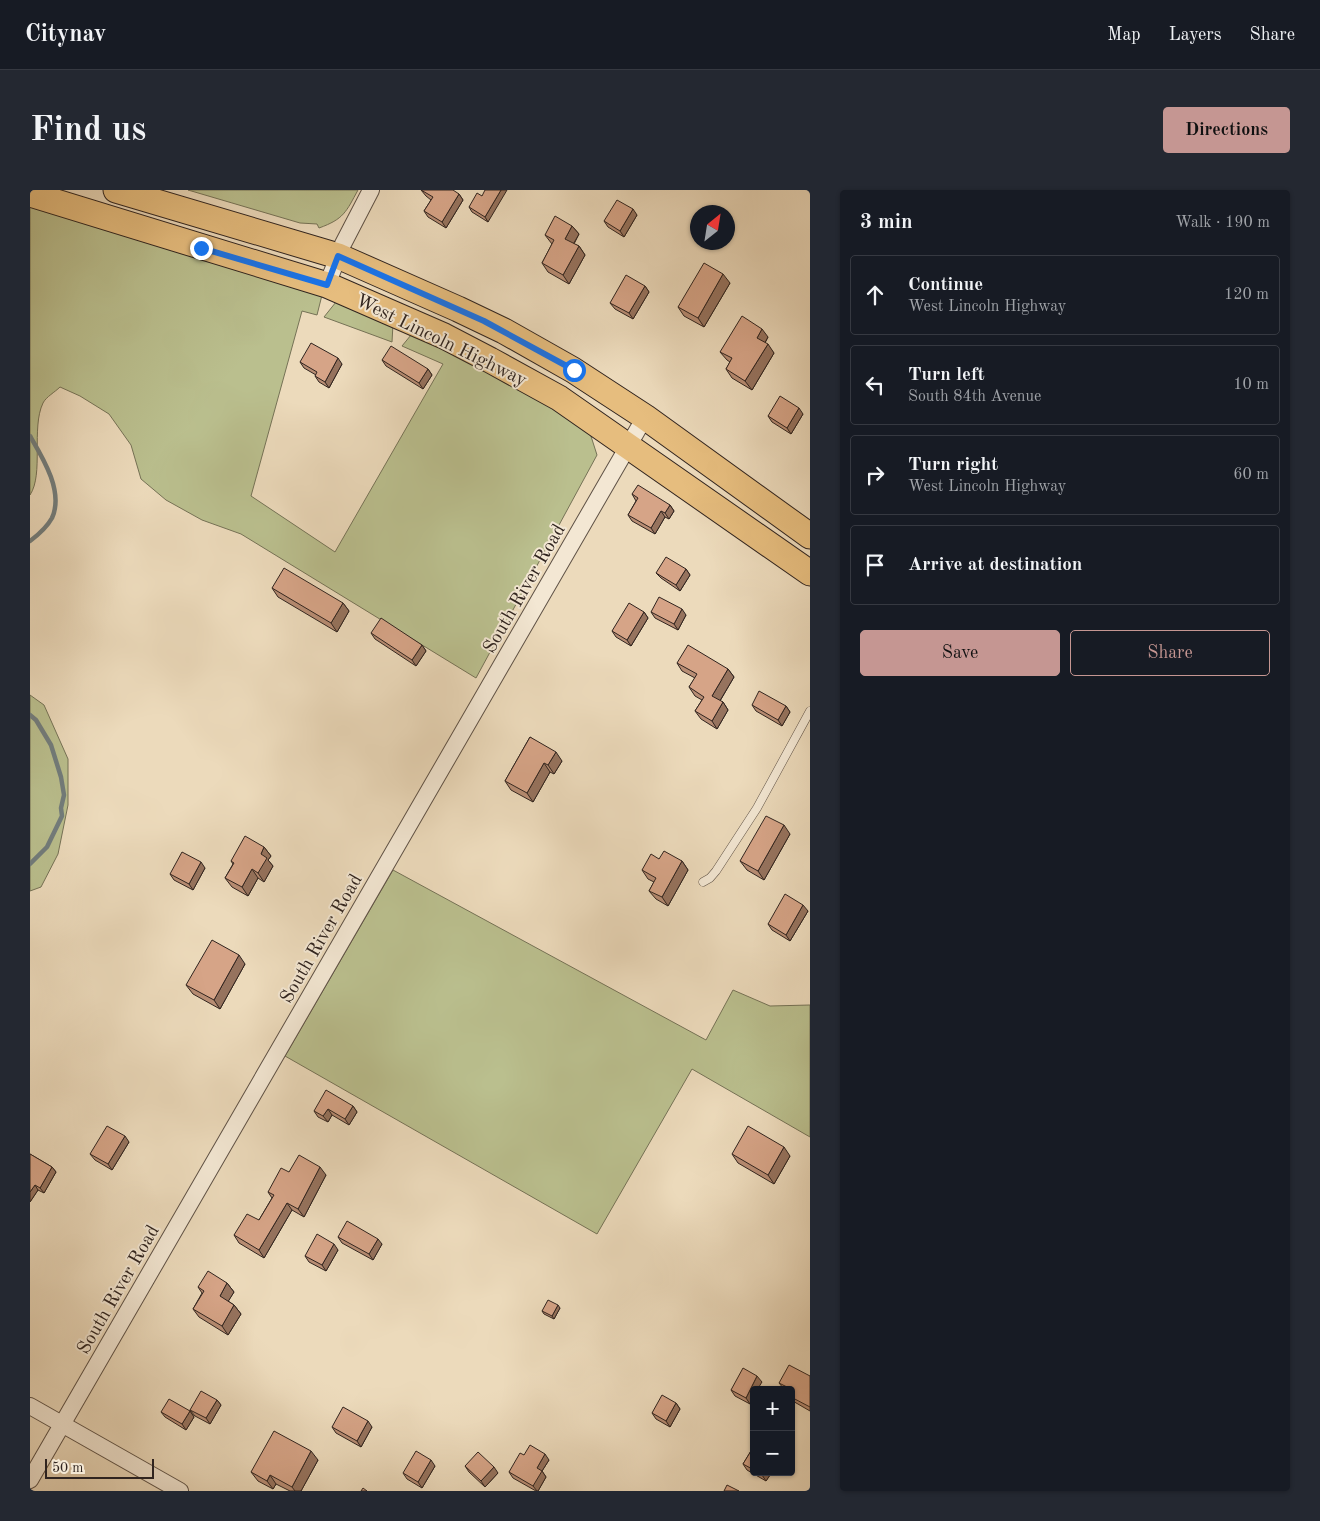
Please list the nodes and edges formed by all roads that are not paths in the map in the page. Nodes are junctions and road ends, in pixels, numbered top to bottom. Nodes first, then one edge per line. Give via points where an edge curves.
1 (116, 190) edge
2 (371, 190) edge
3 (30, 194) edge
4 (338, 256) junction
5 (327, 285) junction
6 (645, 417) junction
7 (629, 446) junction
8 (810, 536) edge
9 (810, 573) edge
10 (810, 711) edge
11 (703, 882) dead end
12 (30, 1406) edge
13 (62, 1424) junction
14 (30, 1480) edge
15 (180, 1491) edge

1 - 4 main road, West Lincoln Highway
2 - 4 street
3 - 5 main road, West Lincoln Highway
4 - 5 street
4 - 6 main road, West Lincoln Highway via 504,331 574,370
5 - 7 main road, West Lincoln Highway via 444,336 490,360 559,398
6 - 7 street, South River Road
6 - 8 main road, West Lincoln Highway
7 - 9 main road, West Lincoln Highway
7 - 13 street, South River Road
10 - 11 lane via 757,808 716,871
12 - 13 street
13 - 14 street, South River Road
13 - 15 street

